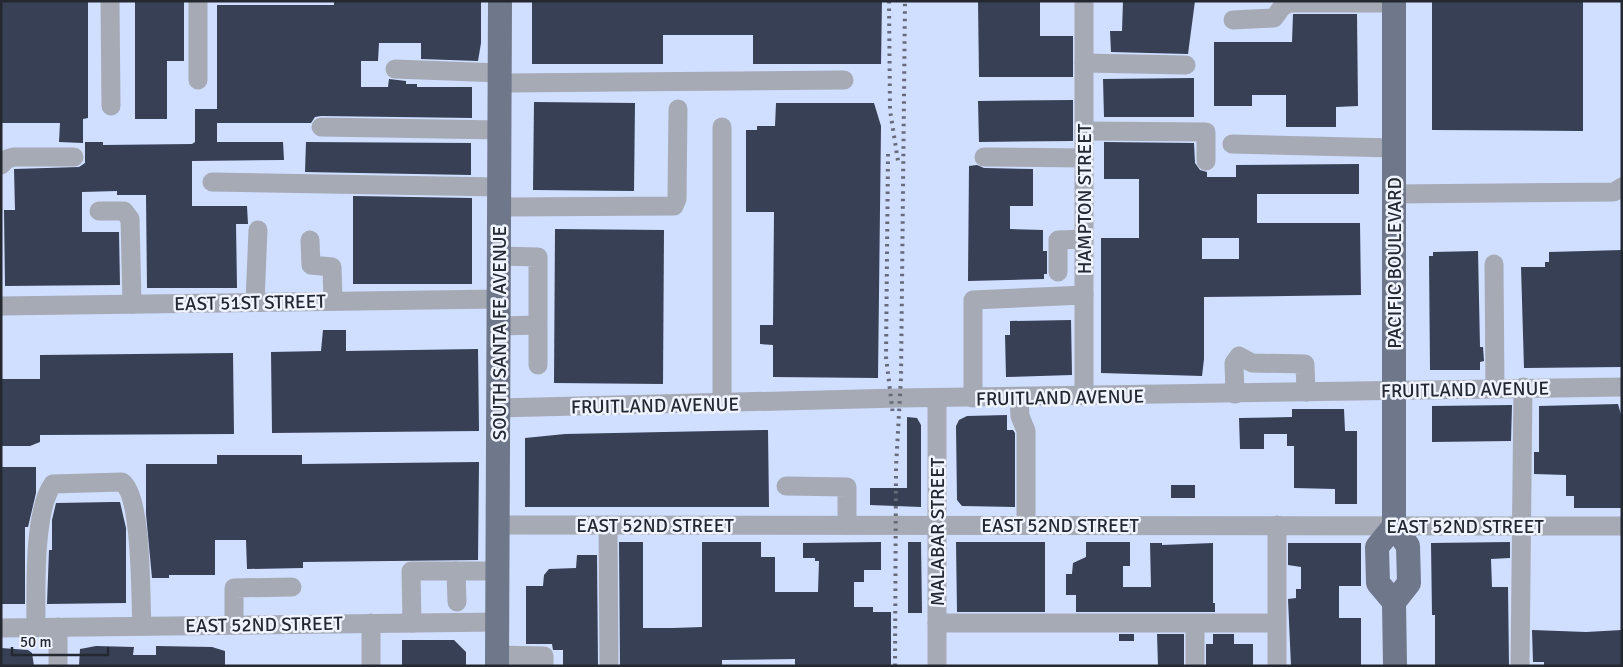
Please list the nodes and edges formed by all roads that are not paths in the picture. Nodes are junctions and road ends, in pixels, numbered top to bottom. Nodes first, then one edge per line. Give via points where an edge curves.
1 (110, 1) edge
2 (198, 1) edge
3 (500, 1) edge
4 (1084, 1) edge
5 (1394, 2) edge
6 (1233, 20) dead end
7 (1084, 63) junction
8 (1186, 65) dead end
9 (394, 70) dead end
10 (500, 78) junction
11 (198, 80) dead end
12 (844, 80) dead end
13 (111, 106) dead end
14 (678, 109) dead end
15 (320, 127) dead end
16 (722, 127) dead end
17 (500, 130) junction
18 (1084, 131) junction
19 (1232, 144) dead end
20 (1394, 148) junction
21 (74, 157) dead end
22 (984, 157) dead end
23 (1084, 158) junction
24 (1206, 161) dead end
25 (1, 165) edge
26 (212, 182) dead end
27 (1622, 187) edge
28 (1394, 194) junction
29 (499, 197) junction
30 (99, 211) dead end
31 (258, 230) dead end
32 (1084, 239) junction
33 (310, 240) dead end
34 (499, 256) junction
35 (1494, 264) dead end
36 (1058, 272) dead end
37 (1084, 295) junction
38 (499, 299) junction
39 (333, 301) junction
40 (255, 302) junction
41 (132, 304) junction
42 (1, 306) edge
43 (499, 326) junction
44 (537, 326) junction
45 (538, 365) dead end
46 (1523, 387) junction
47 (1622, 387) edge
48 (1495, 388) junction
49 (1394, 390) junction
50 (1306, 392) junction
51 (1235, 394) junction
52 (1084, 396) junction
53 (937, 398) junction
54 (973, 398) junction
55 (1019, 398) junction
56 (722, 403) junction
57 (498, 408) junction
58 (786, 486) dead end
59 (498, 525) junction
60 (608, 525) junction
61 (847, 525) junction
62 (937, 525) junction
63 (1026, 525) junction
64 (1277, 525) junction
65 (1394, 526) junction
66 (1520, 526) junction
67 (1622, 526) edge
68 (456, 571) junction
69 (498, 571) junction
70 (292, 588) dead end
71 (457, 602) dead end
72 (498, 622) junction
73 (371, 623) junction
74 (412, 623) junction
75 (937, 623) junction
76 (1276, 623) junction
77 (234, 625) junction
78 (142, 626) junction
79 (36, 627) junction
80 (58, 627) junction
81 (1, 628) edge
82 (1195, 632) dead end
83 (497, 661) edge
84 (58, 666) edge
85 (370, 666) edge
86 (544, 666) edge
87 (608, 666) edge
88 (937, 666) edge
89 (1195, 666) edge
90 (1277, 666) edge
91 (1395, 666) edge
92 (1520, 666) edge

1 - 13 street
2 - 11 street
3 - 10 main road, SOUTH SANTA FE AVENUE
4 - 7 street, HAMPTON STREET
5 - 6 street via 1289,3 1274,18
5 - 20 main road, PACIFIC BOULEVARD
7 - 8 street
7 - 18 street, HAMPTON STREET
9 - 10 street
10 - 12 street
10 - 17 main road, SOUTH SANTA FE AVENUE
14 - 29 street via 677,199 674,206
15 - 17 street
16 - 56 street
17 - 29 main road, SOUTH SANTA FE AVENUE
18 - 23 street, HAMPTON STREET
18 - 24 street via 1206,132
19 - 20 street
20 - 28 main road, PACIFIC BOULEVARD
21 - 25 street via 14,158
22 - 23 street
23 - 32 street, HAMPTON STREET
26 - 29 street
27 - 28 street via 1614,192
28 - 49 main road, PACIFIC BOULEVARD
29 - 34 main road, SOUTH SANTA FE AVENUE
30 - 41 street via 124,212 130,218
31 - 40 street
32 - 36 street via 1058,240
32 - 37 street, HAMPTON STREET
33 - 39 street via 311,265 332,267
34 - 38 main road, SOUTH SANTA FE AVENUE
34 - 44 street via 538,257
35 - 48 street
37 - 52 street, HAMPTON STREET
37 - 54 street via 973,300
38 - 39 street, EAST 51ST STREET
38 - 43 main road, SOUTH SANTA FE AVENUE
39 - 40 street, EAST 51ST STREET
40 - 41 street, EAST 51ST STREET
41 - 42 street, EAST 51ST STREET
43 - 44 street
43 - 57 main road, SOUTH SANTA FE AVENUE
44 - 45 street
46 - 47 street, FRUITLAND AVENUE
46 - 48 street, FRUITLAND AVENUE
46 - 66 street
48 - 49 street, FRUITLAND AVENUE
49 - 50 street, FRUITLAND AVENUE
49 - 65 main road, PACIFIC BOULEVARD
50 - 51 street, FRUITLAND AVENUE
50 - 51 street via 1305,364 1252,363 1240,356 1234,363
51 - 52 street, FRUITLAND AVENUE
52 - 55 street, FRUITLAND AVENUE
53 - 54 street, FRUITLAND AVENUE
53 - 56 street, FRUITLAND AVENUE
53 - 62 street, MALABAR STREET
54 - 55 street, FRUITLAND AVENUE
55 - 63 street via 1020,416 1026,431
56 - 57 street, FRUITLAND AVENUE
57 - 59 main road, SOUTH SANTA FE AVENUE
58 - 61 street via 848,487
59 - 60 street, EAST 52ND STREET
59 - 69 main road, SOUTH SANTA FE AVENUE
60 - 61 street, EAST 52ND STREET
60 - 87 street
61 - 62 street, EAST 52ND STREET
62 - 63 street, EAST 52ND STREET
62 - 75 street, MALABAR STREET
63 - 64 street, EAST 52ND STREET
64 - 65 street, EAST 52ND STREET
64 - 76 street
65 - 66 street, EAST 52ND STREET
65 - 91 main road via 1408,546 1408,583 1394,602
66 - 67 street, EAST 52ND STREET
66 - 92 street
68 - 69 street
68 - 71 street
68 - 74 street via 411,571
69 - 72 main road, SOUTH SANTA FE AVENUE
70 - 77 street via 234,588
72 - 74 street, EAST 52ND STREET
72 - 83 main road, SOUTH SANTA FE AVENUE
73 - 74 street, EAST 52ND STREET
73 - 77 street, EAST 52ND STREET
73 - 85 street
75 - 76 street
75 - 88 street, MALABAR STREET
76 - 90 street
77 - 78 street, EAST 52ND STREET
78 - 79 street via 137,514 128,486 122,482 52,484 46,492 37,552
78 - 80 street, EAST 52ND STREET
79 - 80 street, EAST 52ND STREET
79 - 81 street, EAST 52ND STREET
80 - 84 street
82 - 89 street
83 - 86 street via 544,656

